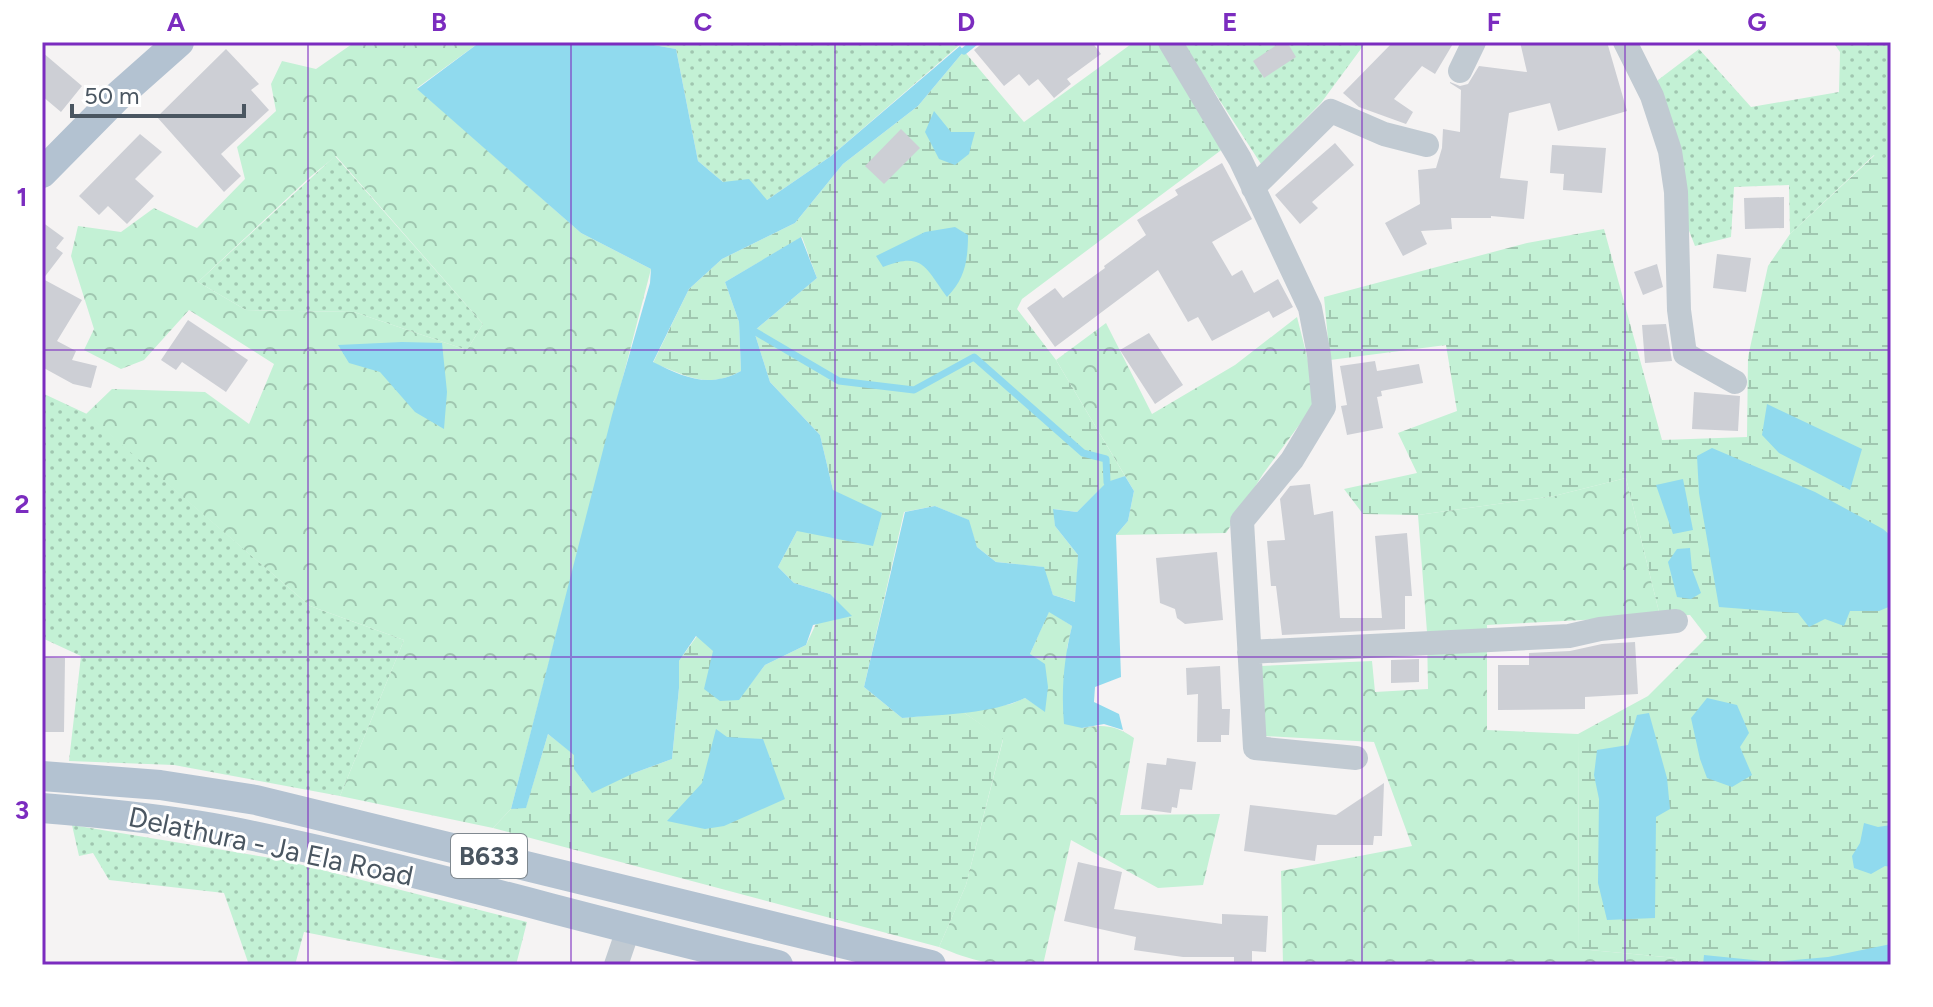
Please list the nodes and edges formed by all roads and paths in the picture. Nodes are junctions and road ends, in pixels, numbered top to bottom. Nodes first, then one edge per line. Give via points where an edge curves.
1 (179, 42) edge
2 (1170, 42) edge
3 (1474, 42) edge
4 (1625, 42) edge
5 (1460, 71) dead end
6 (1427, 145) dead end
7 (42, 173) edge
8 (1253, 188) junction
9 (1735, 382) dead end
10 (1676, 621) dead end
11 (1249, 652) junction
12 (1356, 758) dead end
13 (42, 776) edge
14 (42, 808) edge
15 (628, 930) junction
16 (616, 965) edge
17 (778, 965) edge
18 (931, 965) edge

1 - 7 main road
2 - 8 street
3 - 5 street
4 - 9 street via 1652,96 1670,151 1685,354
6 - 8 street via 1331,111
8 - 11 street via 1310,308 1324,407 1292,460 1242,521
10 - 11 street via 1569,636
11 - 12 street via 1255,748
13 - 18 main road, Delathura - Ja Ela Road / B633 via 160,785 256,800
14 - 15 main road, Delathura - Ja Ela Road / B633 via 227,831
15 - 16 street
15 - 17 main road, Delathura - Ja Ela Road / B633

